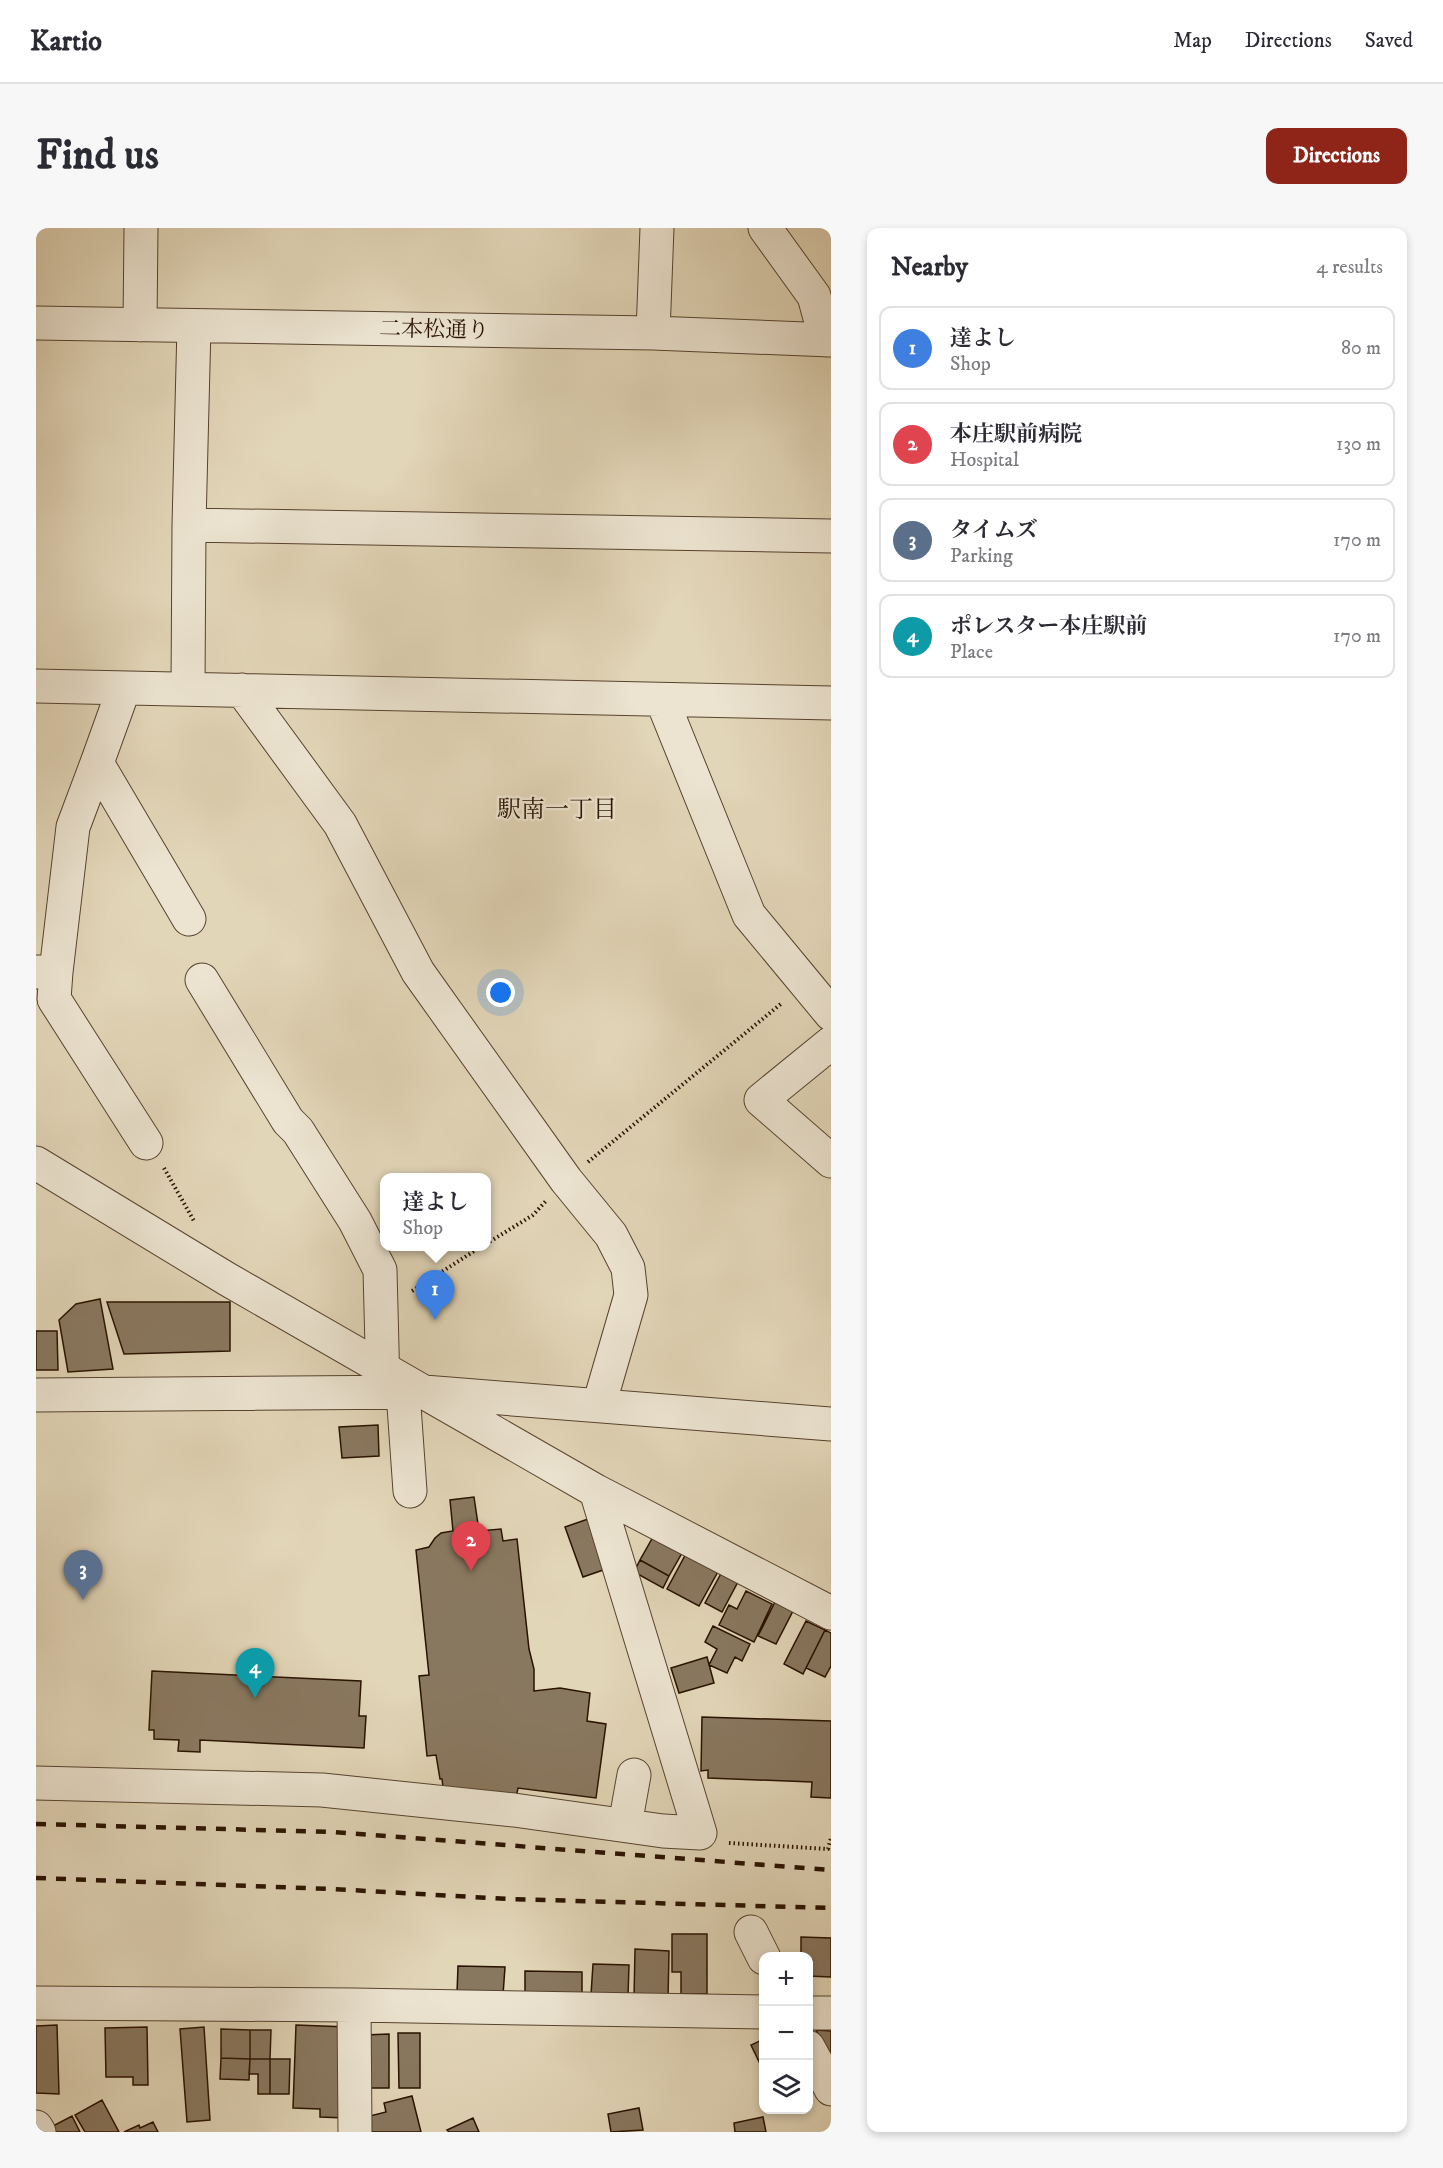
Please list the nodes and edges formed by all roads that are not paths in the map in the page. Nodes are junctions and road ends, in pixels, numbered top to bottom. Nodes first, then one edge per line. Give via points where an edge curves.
1 (141, 228) edge
2 (657, 228) edge
3 (765, 228) edge
4 (36, 323) edge
5 (140, 325) junction
6 (194, 326) junction
7 (653, 333) junction
8 (829, 340) edge
9 (189, 525) junction
10 (831, 536) edge
11 (36, 686) edge
12 (124, 688) junction
13 (188, 689) junction
14 (243, 690) junction
15 (662, 700) junction
16 (831, 703) edge
17 (97, 763) junction
18 (189, 919) dead end
19 (46, 972) edge
20 (202, 980) dead end
21 (831, 1014) edge
22 (831, 1043) edge
23 (146, 1143) road end
24 (831, 1161) edge
25 (36, 1163) edge
26 (398, 1386) junction
27 (36, 1395) edge
28 (599, 1406) junction
29 (831, 1424) edge
30 (410, 1491) dead end
31 (596, 1491) junction
32 (831, 1613) edge
33 (633, 1775) dead end
34 (36, 1783) edge
35 (625, 1825) junction
36 (36, 2003) edge
37 (354, 2005) junction
38 (759, 2012) edge
39 (813, 2013) edge
40 (831, 2013) edge
41 (813, 2056) edge
42 (831, 2089) edge
43 (36, 2127) edge
44 (39, 2132) edge
45 (355, 2132) edge

1 - 5 street
2 - 7 street
3 - 8 street via 813,297
4 - 5 street, 二本松通り
5 - 6 street, 二本松通り
6 - 7 street, 二本松通り
6 - 9 street
7 - 8 street, 二本松通り
9 - 10 street
9 - 13 street
11 - 12 street
12 - 13 street
12 - 17 street
13 - 14 street
14 - 15 street
14 - 28 street via 340,824 418,972 566,1180 611,1235 628,1268 631,1295
15 - 16 street
15 - 21 street via 749,915
17 - 18 street
17 - 19 street via 73,827
19 - 23 street via 54,999
20 - 26 street via 288,1121 356,1221 380,1270
22 - 24 street via 761,1100
25 - 26 street
26 - 27 street
26 - 28 street
26 - 30 street
26 - 31 street
28 - 29 street
31 - 32 street
31 - 35 street via 700,1833
33 - 35 street
34 - 35 street via 322,1790
36 - 37 street
37 - 38 street
37 - 45 street
39 - 40 street
41 - 42 street
43 - 44 street

